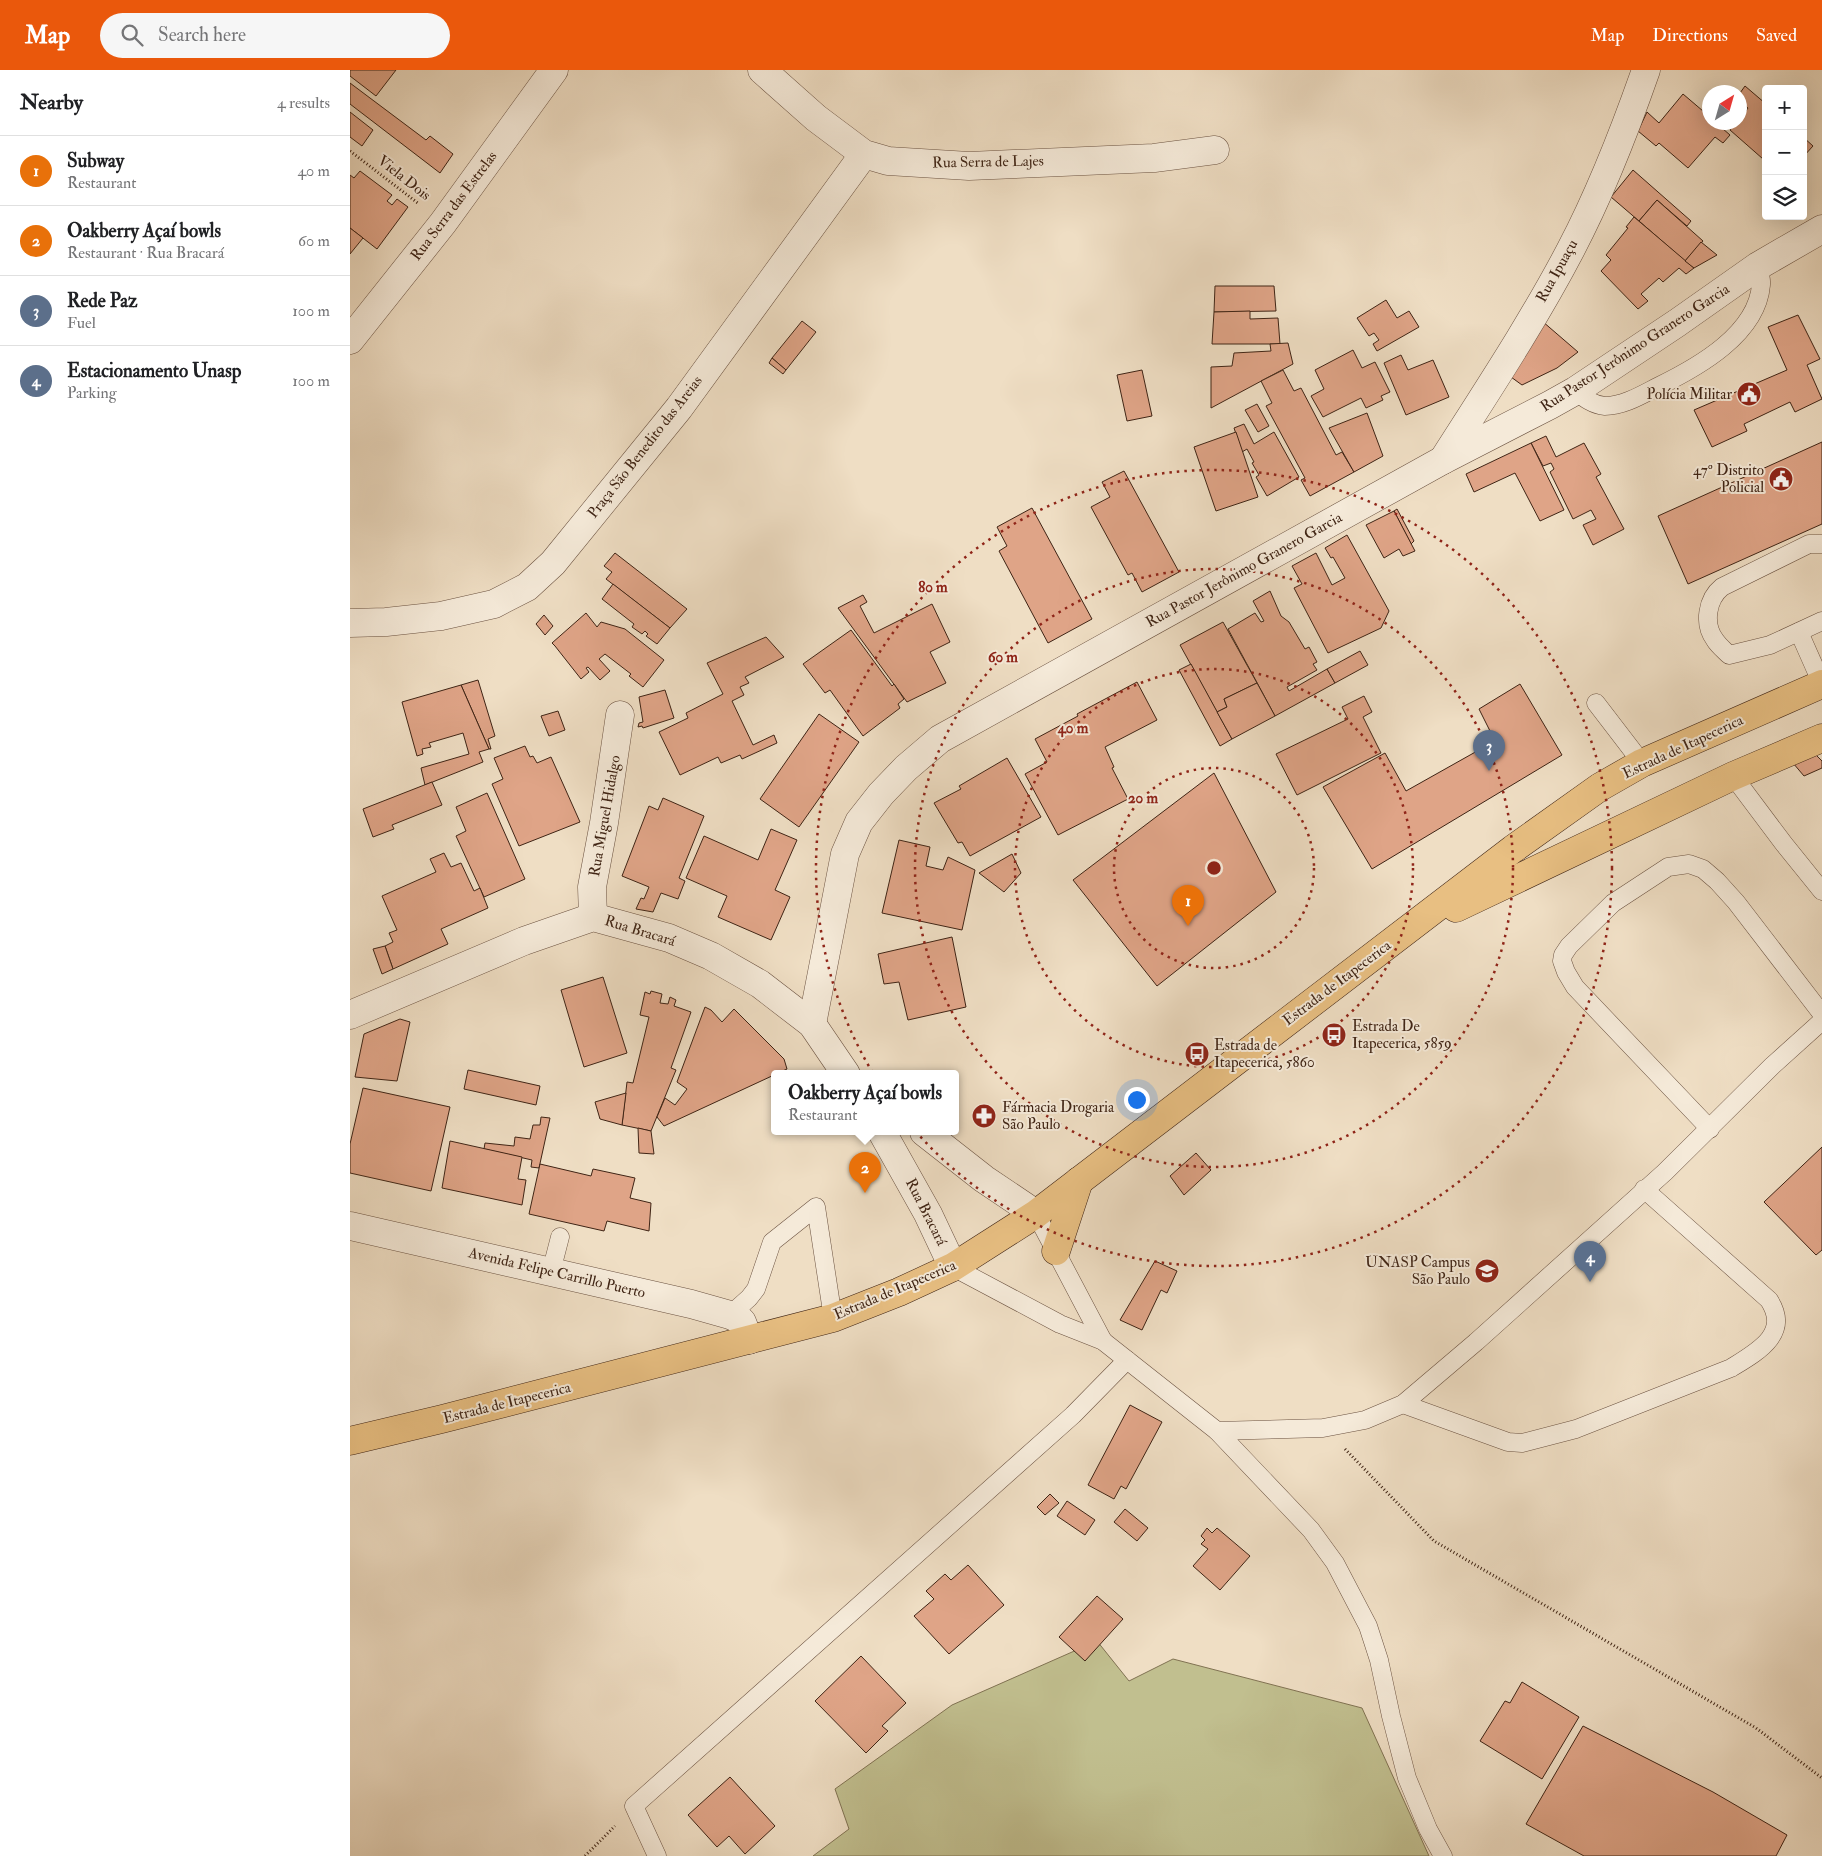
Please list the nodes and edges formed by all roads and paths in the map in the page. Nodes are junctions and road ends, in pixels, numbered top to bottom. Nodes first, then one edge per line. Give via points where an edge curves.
1 (554, 70) edge
2 (762, 70) edge
3 (1646, 70) edge
4 (1216, 150) dead end
5 (350, 151) edge
6 (864, 154) junction
7 (444, 223) junction
8 (1822, 229) edge
9 (1758, 266) junction
10 (350, 340) edge
11 (1575, 391) junction
12 (1443, 460) junction
13 (1822, 544) edge
14 (1822, 621) edge
15 (350, 623) edge
16 (1799, 632) junction
17 (1822, 684) edge
18 (1596, 703) dead end
19 (620, 715) dead end
20 (1822, 738) edge
21 (1642, 762) junction
22 (1732, 776) junction
23 (1822, 891) edge
24 (593, 917) junction
25 (1407, 931) junction
26 (1822, 1014) edge
27 (350, 1015) edge
28 (1822, 1021) edge
29 (812, 1024) junction
30 (846, 1070) edge
31 (1710, 1129) junction
32 (884, 1135) edge
33 (928, 1135) edge
34 (1079, 1181) junction
35 (1644, 1189) junction
36 (1036, 1214) junction
37 (350, 1226) edge
38 (560, 1237) dead end
39 (1056, 1251) junction
40 (953, 1267) junction
41 (551, 1272) junction
42 (730, 1315) junction
43 (833, 1318) junction
44 (749, 1340) junction
45 (1102, 1341) junction
46 (1127, 1360) junction
47 (1403, 1404) junction
48 (1323, 1428) junction
49 (1217, 1431) junction
50 (350, 1441) edge
51 (1822, 1778) edge
52 (634, 1806) junction
53 (584, 1856) edge
54 (657, 1856) edge
55 (1443, 1856) edge

1 - 7 street, Rua Serra das Estrelas
2 - 6 street, Rua Serra de Lajes via 816,118
3 - 12 street, Rua Ipuaçu via 1597,195 1571,249 1501,370
4 - 6 street, Rua Serra de Lajes via 1154,158 969,166 888,161
5 - 7 path, Viela Dois
6 - 15 street, Praça São Benedito das Areias via 679,408 552,563 527,587 494,604 441,616
7 - 10 street, Rua Serra das Estrelas
8 - 9 street, Rua Pastor Jerônimo Granero Garcia
9 - 11 street, Rua Pastor Jerônimo Granero Garcia
9 - 11 lane via 1762,283 1750,316 1734,338 1694,368 1626,402 1606,406 1593,404
11 - 12 street, Rua Pastor Jerônimo Granero Garcia
12 - 29 street, Rua Pastor Jerônimo Granero Garcia via 940,739 906,768 860,822 845,854
13 - 16 lane via 1809,544 1722,587 1710,602 1708,622 1714,639 1729,655 1770,645
14 - 16 lane
16 - 17 lane
17 - 21 main road, Estrada de Itapecerica
18 - 21 lane
19 - 24 street, Rua Miguel Hidalgo via 592,887
20 - 22 main road, Estrada de Itapecerica
21 - 25 main road, Estrada de Itapecerica via 1600,787
22 - 23 lane
22 - 25 main road, Estrada de Itapecerica
24 - 27 street, Rua Bracará via 524,941
24 - 29 street, Rua Bracará via 669,938 711,956 760,984
25 - 34 main road, Estrada de Itapecerica
26 - 31 lane via 1736,902 1703,869 1689,864 1668,867 1613,903 1569,946 1562,961 1575,987
28 - 31 lane
29 - 30 street, Rua Bracará
31 - 35 lane
32 - 40 street, Rua Bracará via 928,1214
33 - 36 street
34 - 36 main road, Estrada de Itapecerica
34 - 39 main road
35 - 47 lane
35 - 47 lane via 1776,1310 1776,1324 1770,1338 1753,1354 1731,1368 1576,1429 1522,1443 1508,1442
36 - 39 lane
36 - 40 main road, Estrada de Itapecerica
37 - 41 street, Avenida Felipe Carrillo Puerto
38 - 41 lane
39 - 45 lane
40 - 43 main road, Estrada de Itapecerica
40 - 45 lane via 1060,1324
41 - 42 street, Avenida Felipe Carrillo Puerto
42 - 43 lane via 756,1289 772,1242 816,1207
42 - 44 street via 742,1322
43 - 44 main road, Estrada de Itapecerica
44 - 50 main road, Estrada de Itapecerica
45 - 46 lane
46 - 49 lane
46 - 52 lane via 1073,1414
47 - 48 lane via 1365,1420
48 - 49 lane
48 - 51 path via 1434,1540 1756,1728
49 - 55 lane via 1311,1530 1335,1563 1368,1626 1407,1778
52 - 53 path
52 - 54 lane

